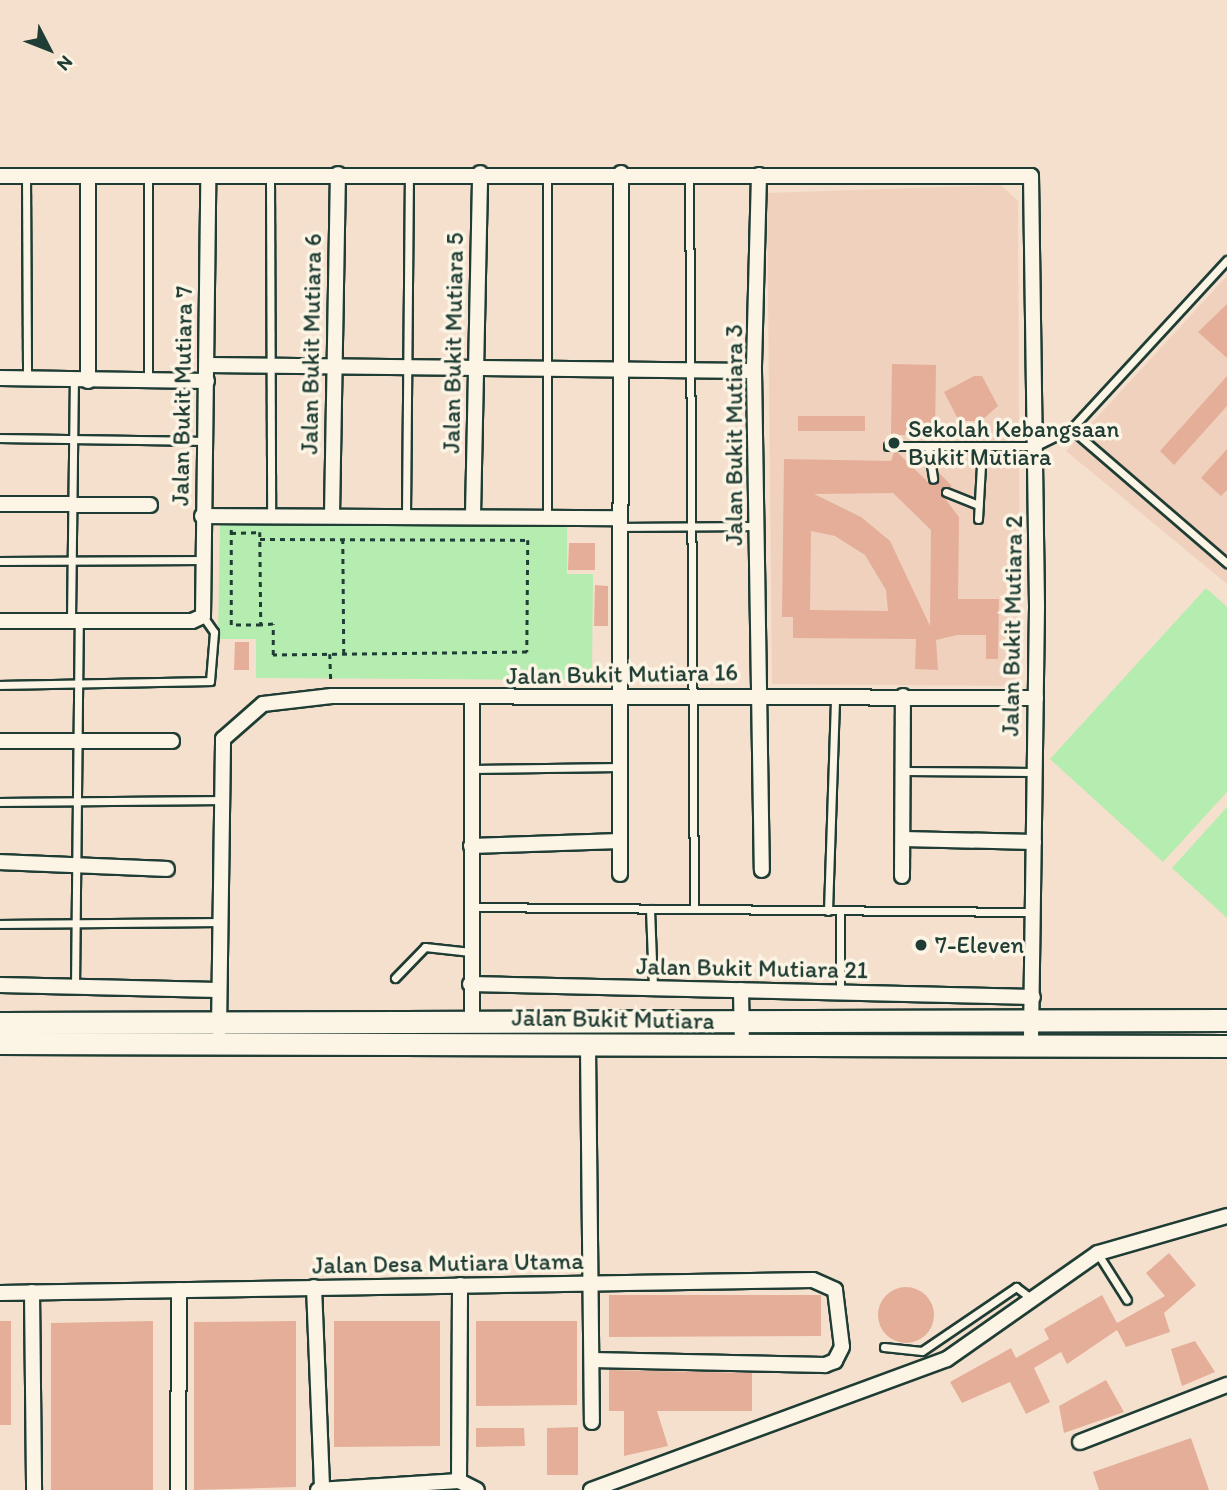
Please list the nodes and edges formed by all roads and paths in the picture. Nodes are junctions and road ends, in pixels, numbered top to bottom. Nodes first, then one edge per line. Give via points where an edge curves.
1 (409, 173) junction
2 (480, 173) junction
3 (547, 173) junction
4 (621, 173) junction
5 (689, 173) junction
6 (270, 174) junction
7 (338, 174) junction
8 (759, 175) junction
9 (0, 176) edge
10 (26, 176) junction
11 (88, 176) junction
12 (148, 176) junction
13 (208, 176) junction
14 (1227, 260) edge
15 (207, 365) junction
16 (267, 366) junction
17 (332, 367) junction
18 (407, 368) junction
19 (473, 369) junction
20 (547, 370) junction
21 (754, 371) junction
22 (617, 372) junction
23 (688, 372) junction
24 (0, 378) edge
25 (27, 379) junction
26 (148, 380) junction
27 (81, 381) junction
28 (207, 381) junction
29 (1072, 429) junction
30 (0, 438) edge
31 (73, 439) junction
32 (205, 441) junction
33 (901, 446) dead end
34 (928, 446) junction
35 (1036, 446) junction
36 (982, 447) junction
37 (933, 479) dead end
38 (946, 492) dead end
39 (0, 504) edge
40 (72, 504) junction
41 (150, 505) dead end
42 (979, 505) junction
43 (271, 515) junction
44 (332, 515) junction
45 (406, 515) junction
46 (474, 515) junction
47 (202, 516) junction
48 (547, 516) junction
49 (978, 519) dead end
50 (617, 523) junction
51 (757, 526) junction
52 (690, 527) junction
53 (260, 539) junction
54 (343, 539) junction
55 (72, 560) junction
56 (202, 560) junction
57 (0, 561) edge
58 (1227, 563) edge
59 (203, 616) junction
60 (75, 620) junction
61 (0, 621) edge
62 (261, 625) junction
63 (330, 654) junction
64 (344, 654) junction
65 (79, 681) junction
66 (0, 685) edge
67 (759, 694) junction
68 (690, 695) junction
69 (835, 695) junction
70 (332, 696) junction
71 (903, 696) junction
72 (617, 697) junction
73 (1037, 698) junction
74 (472, 699) junction
75 (0, 741) edge
76 (78, 741) junction
77 (172, 741) dead end
78 (621, 767) junction
79 (471, 769) junction
80 (903, 771) junction
81 (1032, 772) junction
82 (222, 800) junction
83 (78, 801) junction
84 (0, 802) edge
85 (903, 839) junction
86 (620, 841) junction
87 (1034, 842) junction
88 (471, 846) junction
89 (0, 862) edge
90 (76, 863) junction
91 (167, 869) dead end
92 (762, 870) dead end
93 (620, 874) dead end
94 (902, 876) dead end
95 (469, 906) junction
96 (650, 909) junction
97 (694, 909) junction
98 (828, 911) junction
99 (840, 911) junction
100 (1035, 912) junction
101 (219, 922) junction
102 (0, 924) edge
103 (75, 924) junction
104 (471, 952) junction
105 (395, 978) dead end
106 (470, 984) junction
107 (0, 985) edge
108 (75, 987) junction
109 (653, 988) junction
110 (218, 990) junction
111 (741, 990) junction
112 (840, 993) junction
113 (1033, 997) junction
114 (1032, 1020) junction
115 (1227, 1020) edge
116 (741, 1021) junction
117 (608, 1022) junction
118 (0, 1023) edge
119 (559, 1023) junction
120 (472, 1024) junction
121 (219, 1032) junction
122 (0, 1043) edge
123 (1031, 1045) junction
124 (742, 1046) junction
125 (1227, 1046) edge
126 (588, 1047) junction
127 (1227, 1216) edge
128 (1098, 1253) junction
129 (592, 1284) junction
130 (460, 1285) junction
131 (314, 1287) junction
132 (179, 1290) junction
133 (32, 1292) junction
134 (0, 1293) edge
135 (1034, 1300) junction
136 (1127, 1300) dead end
137 (884, 1347) dead end
138 (592, 1360) junction
139 (1227, 1385) edge
140 (592, 1422) dead end
141 (1080, 1442) dead end
142 (459, 1481) junction
143 (320, 1488) edge
144 (34, 1490) edge
145 (178, 1490) edge
146 (478, 1490) edge
147 (591, 1490) edge

1 - 2 street
1 - 7 street
1 - 18 lane
2 - 3 street
2 - 19 street, Jalan Bukit Mutiara 5
3 - 4 street
3 - 20 lane
4 - 5 street
4 - 22 street
5 - 8 street
5 - 23 lane
6 - 7 street
6 - 13 street
6 - 16 lane
7 - 17 street, Jalan Bukit Mutiara 6
8 - 21 street, Jalan Bukit Mutiara 3
8 - 35 street, Jalan Bukit Mutiara 2 via 1024,173 1034,180
9 - 10 street
10 - 11 street
10 - 25 lane
11 - 12 street
11 - 27 street
12 - 13 street
12 - 26 lane
13 - 15 street, Jalan Bukit Mutiara 7
14 - 29 lane
15 - 16 street
15 - 28 street, Jalan Bukit Mutiara 7
16 - 17 street
16 - 43 lane
17 - 18 street
17 - 44 street, Jalan Bukit Mutiara 6
18 - 19 street
18 - 45 lane
19 - 20 street
19 - 46 street, Jalan Bukit Mutiara 5
20 - 22 street
20 - 48 lane
21 - 23 street
21 - 51 street, Jalan Bukit Mutiara 3
22 - 23 street
22 - 50 street
23 - 52 lane
24 - 25 street
25 - 27 street
26 - 27 street
26 - 28 street
27 - 31 lane
28 - 32 street, Jalan Bukit Mutiara 7
29 - 35 lane
29 - 58 lane
30 - 31 lane
31 - 32 lane
31 - 40 lane
32 - 47 street, Jalan Bukit Mutiara 7
33 - 34 lane
34 - 36 lane
34 - 37 lane
35 - 36 lane
35 - 73 street, Jalan Bukit Mutiara 2
36 - 42 lane
38 - 42 lane
39 - 40 street
40 - 41 street
40 - 55 lane
42 - 49 lane
43 - 44 street
43 - 47 street
44 - 45 street
45 - 46 street
46 - 48 street
47 - 56 street, Jalan Bukit Mutiara 7
48 - 50 street
50 - 52 lane
50 - 72 street
51 - 52 lane
51 - 67 street, Jalan Bukit Mutiara 3
52 - 68 lane
53 - 54 path
53 - 62 path
53 - 62 path via 260,532 231,533 231,625
54 - 64 path
54 - 64 path via 528,540 527,653
55 - 56 lane
55 - 57 lane
55 - 60 lane
56 - 59 street, Jalan Bukit Mutiara 7
59 - 60 street via 192,621
59 - 65 lane via 214,632 210,681
60 - 61 street
60 - 65 lane
62 - 63 path via 272,624 273,655
63 - 64 path
63 - 70 path
65 - 66 lane
65 - 76 lane
67 - 68 street, Jalan Bukit Mutiara 16
67 - 69 street, Jalan Bukit Mutiara 16
67 - 92 street, Jalan Bukit Mutiara 3
68 - 72 street, Jalan Bukit Mutiara 16
68 - 97 lane
69 - 71 street, Jalan Bukit Mutiara 16
69 - 98 lane
70 - 74 street, Jalan Bukit Mutiara 16
70 - 82 street, Jalan Bukit Mutiara 16 via 263,704 223,739
71 - 73 street, Jalan Bukit Mutiara 16
71 - 80 street
72 - 74 street, Jalan Bukit Mutiara 16
72 - 78 street
73 - 81 street, Jalan Bukit Mutiara 2
74 - 79 street
75 - 76 street
76 - 77 street
76 - 83 lane
78 - 79 lane
78 - 86 street
79 - 88 street
80 - 81 lane
80 - 85 street
81 - 87 street, Jalan Bukit Mutiara 2
82 - 83 lane
82 - 101 street
83 - 84 lane
83 - 90 lane
85 - 87 street
85 - 94 street
86 - 88 street
86 - 93 street
87 - 100 street, Jalan Bukit Mutiara 2
88 - 95 street
89 - 90 street
90 - 91 street
90 - 103 lane
95 - 96 lane
95 - 104 street
96 - 97 lane
96 - 109 lane
97 - 98 lane
98 - 99 lane
99 - 100 lane
99 - 112 lane
100 - 113 street, Jalan Bukit Mutiara 2
101 - 103 lane
101 - 110 street
102 - 103 lane
103 - 108 lane
104 - 105 lane via 425,947
104 - 106 street
106 - 109 street, Jalan Bukit Mutiara 21
106 - 120 street
107 - 108 street
108 - 110 street
109 - 111 street, Jalan Bukit Mutiara 21
110 - 121 street
111 - 112 street, Jalan Bukit Mutiara 21
111 - 116 street
112 - 113 street, Jalan Bukit Mutiara 21
113 - 114 street, Jalan Bukit Mutiara 2
114 - 115 street, Jalan Bukit Mutiara
114 - 116 street, Jalan Bukit Mutiara
114 - 123 street, Jalan Bukit Mutiara 2
116 - 117 street, Jalan Bukit Mutiara
116 - 124 street
117 - 119 street, Jalan Bukit Mutiara
117 - 126 street
118 - 121 street, Jalan Bukit Mutiara
119 - 120 street, Jalan Bukit Mutiara
119 - 126 street
120 - 121 street, Jalan Bukit Mutiara
121 - 122 street, Jalan Bukit Mutiara
121 - 126 street, Jalan Bukit Mutiara
123 - 124 street, Jalan Bukit Mutiara
123 - 125 street, Jalan Bukit Mutiara
124 - 126 street, Jalan Bukit Mutiara
126 - 129 street
127 - 128 street
128 - 135 street
128 - 136 lane
129 - 130 street, Jalan Desa Mutiara Utama
129 - 138 street
129 - 138 street, Jalan Desa Mutiara Utama via 824,1281 835,1290 842,1347 835,1362 825,1364
130 - 131 street, Jalan Desa Mutiara Utama
130 - 142 street
131 - 132 street, Jalan Desa Mutiara Utama
131 - 143 street
132 - 133 street, Jalan Desa Mutiara Utama
132 - 145 street
133 - 134 street, Jalan Desa Mutiara Utama
133 - 144 street
135 - 137 lane via 1016,1287 922,1351
135 - 147 street via 947,1359
138 - 140 street
139 - 141 street
142 - 143 street
142 - 146 street

